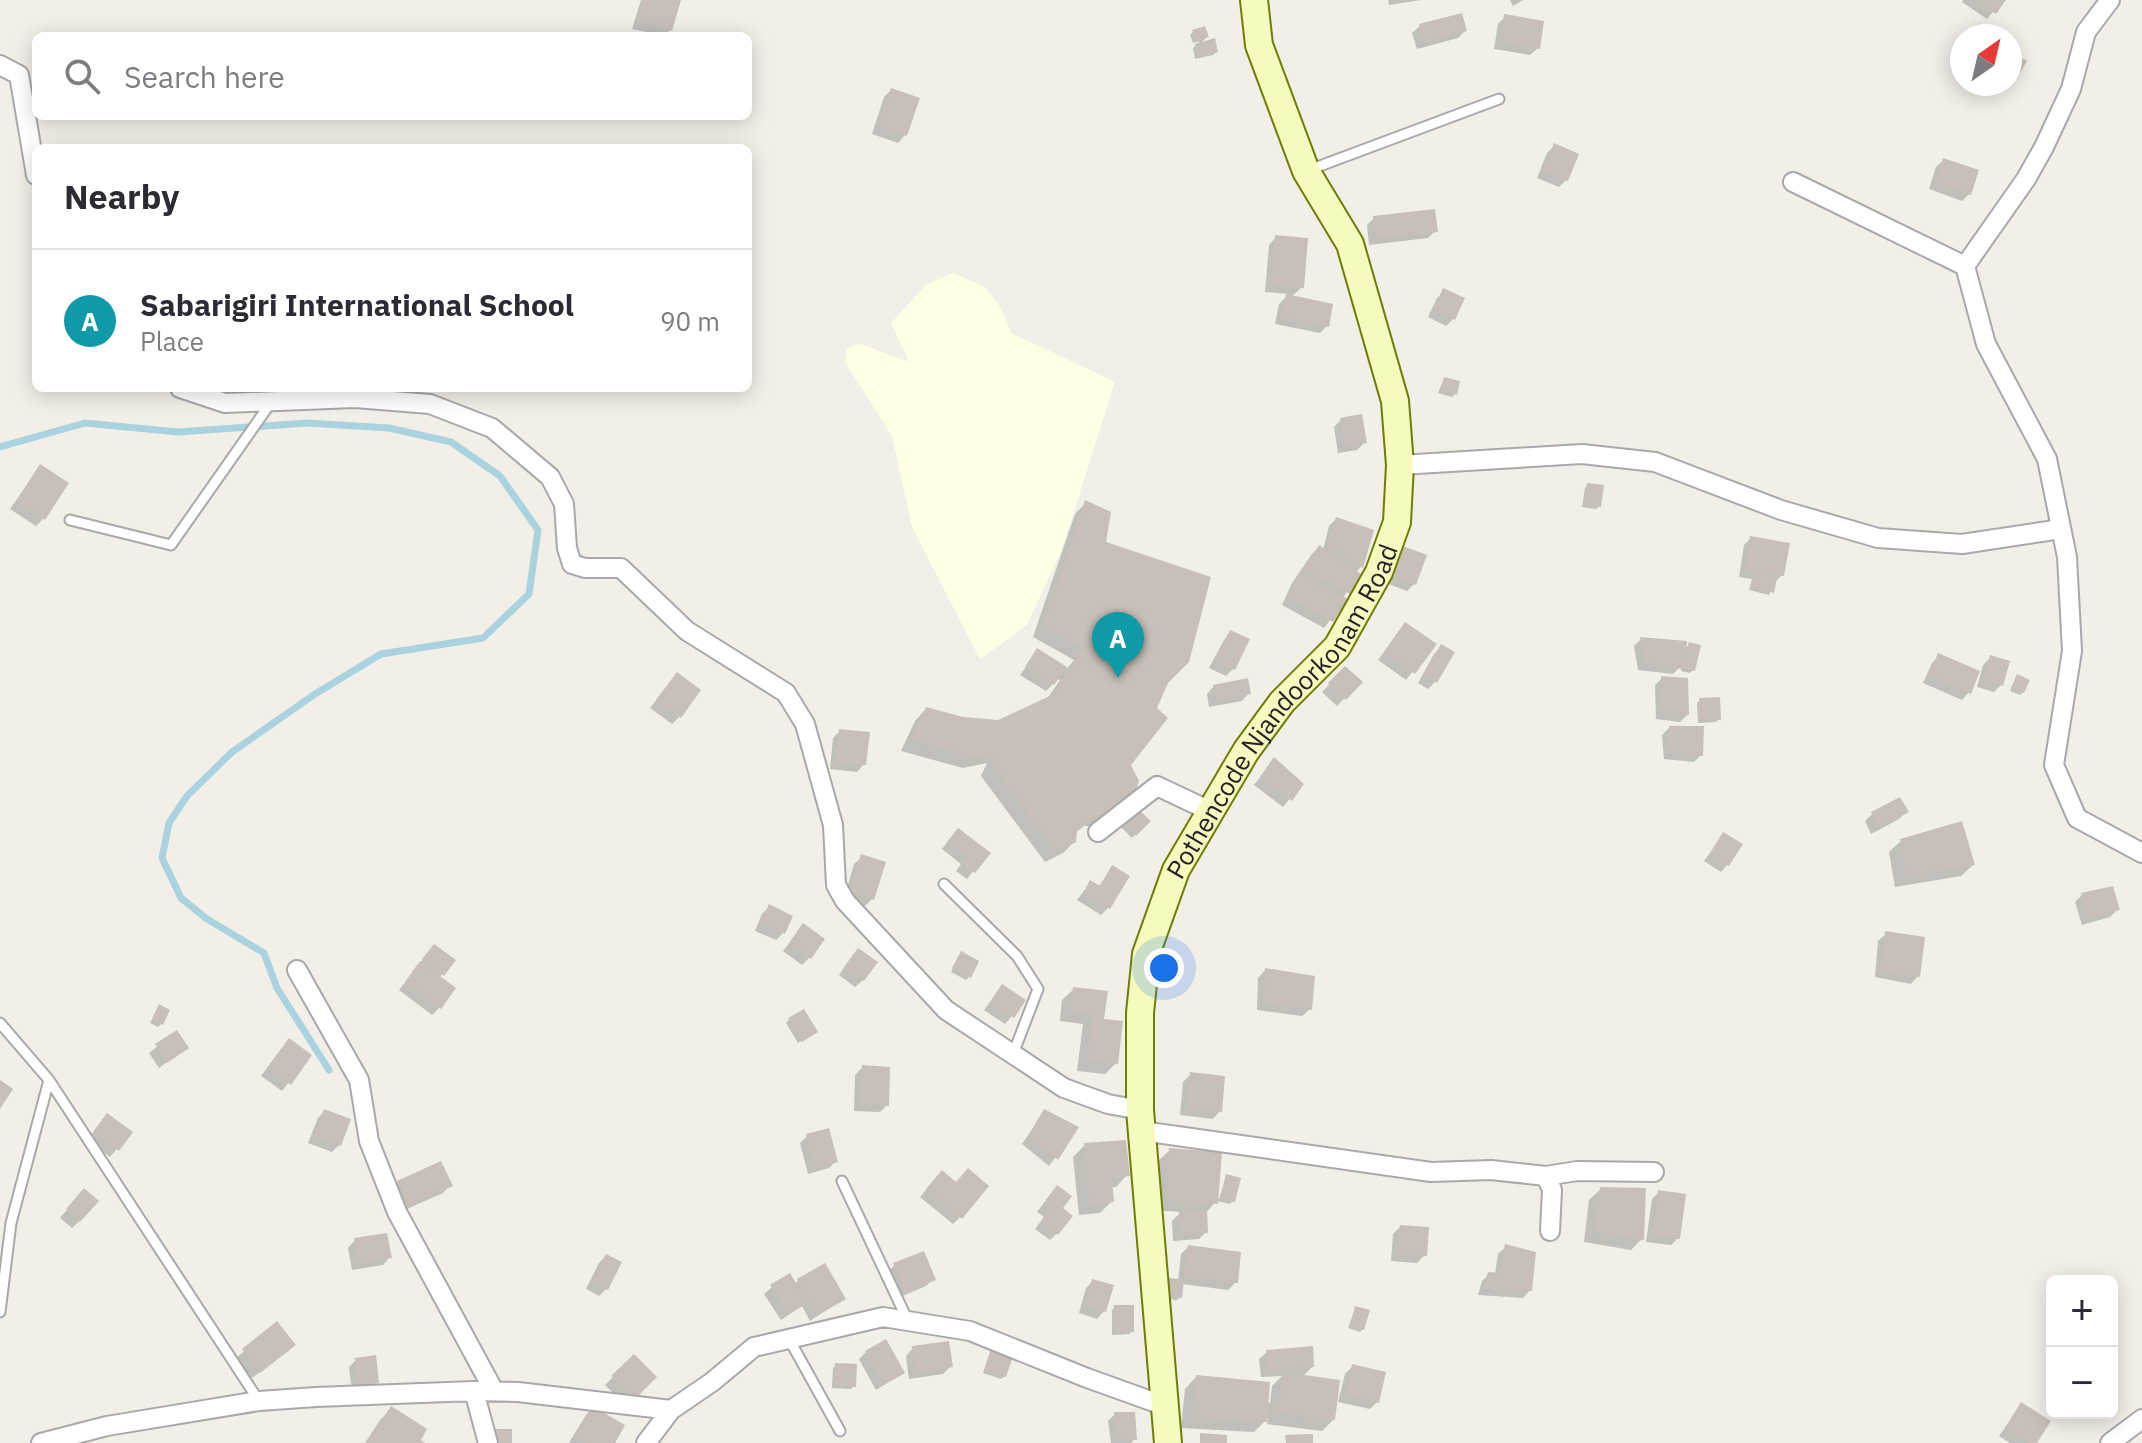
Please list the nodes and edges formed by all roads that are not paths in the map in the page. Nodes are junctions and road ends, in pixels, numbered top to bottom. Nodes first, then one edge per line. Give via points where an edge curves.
1 (1254, 0) edge
2 (2110, 0) edge
3 (0, 65) edge
4 (1499, 99) dead end
5 (32, 151) edge
6 (1306, 171) junction
7 (1793, 182) dead end
8 (1965, 266) junction
9 (192, 392) edge
10 (272, 401) junction
11 (1400, 465) junction
12 (70, 520) dead end
13 (2061, 529) junction
14 (1210, 811) junction
15 (1098, 832) dead end
16 (2142, 853) edge
17 (944, 884) dead end
18 (297, 970) dead end
19 (0, 1023) edge
20 (1013, 1054) junction
21 (49, 1080) junction
22 (1141, 1121) junction
23 (1654, 1172) dead end
24 (1546, 1176) junction
25 (842, 1181) dead end
26 (0, 1220) edge
27 (11, 1223) junction
28 (1550, 1231) dead end
29 (0, 1312) edge
30 (908, 1321) junction
31 (789, 1339) junction
32 (474, 1391) junction
33 (494, 1391) junction
34 (259, 1401) junction
35 (1165, 1406) junction
36 (671, 1410) junction
37 (2142, 1419) edge
38 (840, 1431) dead end
39 (41, 1443) edge
40 (488, 1443) edge
41 (646, 1443) edge
42 (1168, 1443) edge
43 (2110, 1443) edge

1 - 6 main road, Pothencode Njandoorkonam Road via 1259,45
2 - 8 street via 2086,32 2071,89 2044,147
3 - 5 street via 19,75
4 - 6 lane
6 - 11 main road, Pothencode Njandoorkonam Road via 1350,244 1395,401
7 - 8 street
8 - 13 street via 1986,344 2047,459
9 - 10 street via 225,403
10 - 12 lane via 171,545
10 - 20 street via 355,398 430,404 492,428 550,477 564,504 572,564 621,568 687,631 786,693 805,724 833,825 836,885 845,901 946,1010
11 - 13 street via 1582,454 1655,462 1781,510 1878,538 1962,544
11 - 14 main road, Pothencode Njandoorkonam Road via 1397,522 1379,572 1337,647 1282,702
13 - 16 street via 2072,651 2054,765 2077,818
14 - 15 street via 1157,786
14 - 22 main road, Pothencode Njandoorkonam Road via 1176,870 1146,954 1140,1013
17 - 20 lane via 1017,956 1038,989
18 - 33 street via 359,1080 369,1141 397,1212
19 - 21 lane
20 - 22 street via 1064,1088
21 - 27 lane
21 - 34 lane
22 - 24 street via 1431,1172 1491,1170
22 - 35 main road, Pothencode Njandoorkonam Road
23 - 24 street
24 - 28 street via 1552,1190
25 - 30 lane
26 - 27 lane
27 - 29 lane
30 - 31 street via 883,1317
30 - 35 street via 970,1331
31 - 36 street via 754,1347
31 - 38 lane
32 - 33 street
32 - 34 street
32 - 40 street
33 - 36 street
34 - 39 street via 107,1426
35 - 42 main road, Pothencode Njandoorkonam Road
36 - 41 street
37 - 43 street

